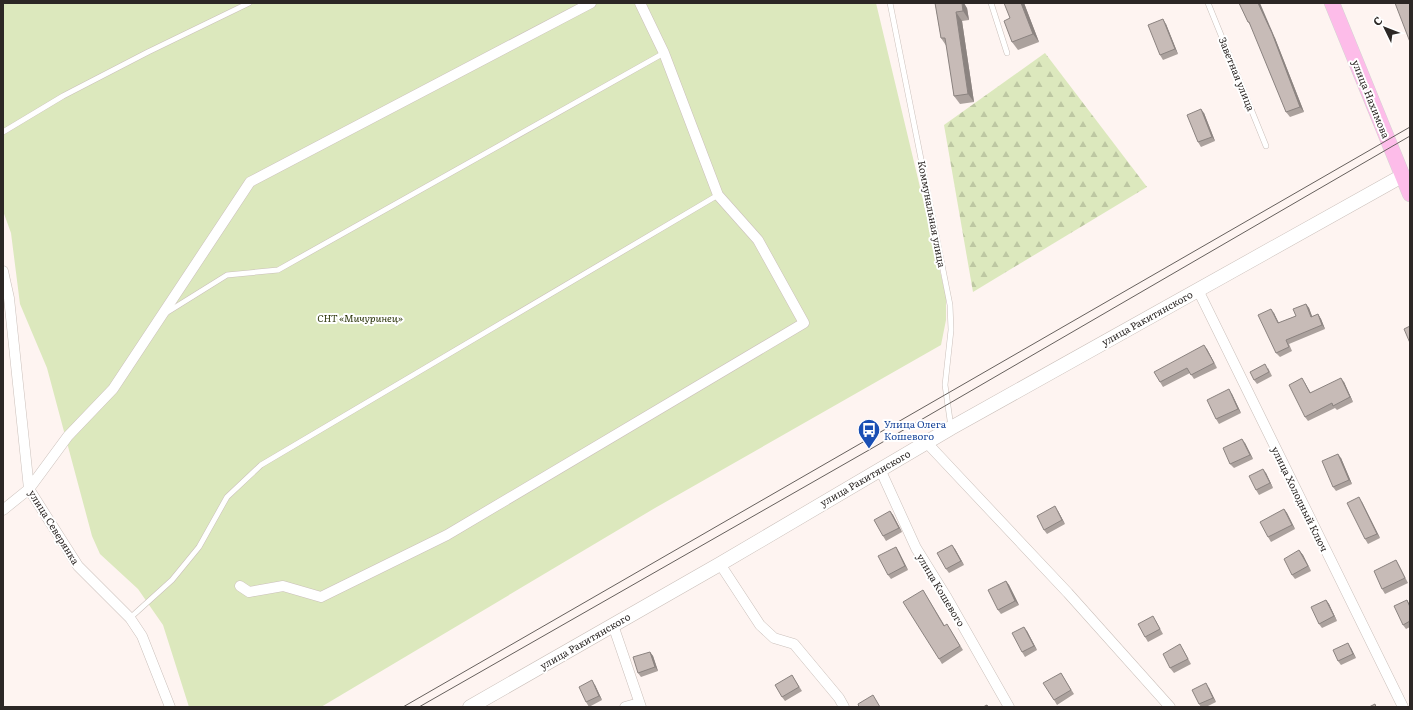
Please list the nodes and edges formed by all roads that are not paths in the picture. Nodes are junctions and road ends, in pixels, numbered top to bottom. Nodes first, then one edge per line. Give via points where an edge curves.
1 (249, 3) edge
2 (591, 3) edge
3 (640, 3) edge
4 (890, 3) edge
5 (991, 3) edge
6 (1208, 3) edge
7 (1332, 3) edge
8 (664, 53) junction
9 (1007, 53) dead end
10 (3, 132) edge
11 (1266, 146) dead end
12 (1406, 174) edge
13 (1410, 194) edge
14 (718, 195) junction
15 (3, 271) edge
16 (1198, 290) junction
17 (164, 314) junction
18 (951, 428) junction
19 (927, 443) junction
20 (880, 469) junction
21 (30, 489) junction
22 (3, 510) edge
23 (720, 564) junction
24 (240, 586) dead end
25 (130, 618) junction
26 (613, 625) junction
27 (640, 705) edge
28 (170, 707) edge
29 (470, 707) edge
30 (625, 707) edge
31 (844, 707) edge
32 (1009, 707) edge
33 (1170, 707) edge
34 (1403, 707) edge

1 - 10 lane via 63,96
2 - 17 street via 250,182
3 - 8 street
4 - 18 lane, Коммунальная улица via 950,304 951,330 945,385
5 - 9 lane
6 - 11 lane, Заветная улица
7 - 12 main road, улица Нахимова
8 - 14 street
8 - 17 lane via 278,270 227,275
12 - 13 main road, улица Нахимова
12 - 16 main road, улица Ракитянского
14 - 24 street via 758,240 804,323 447,535 321,597 283,586 249,592
14 - 25 lane via 261,465 227,497 199,547 172,580
15 - 21 street, улица Северянка via 9,298
16 - 18 main road, улица Ракитянского
16 - 34 street, улица Холодный Ключ
17 - 21 street via 113,390 68,436
18 - 19 main road, улица Ракитянского
19 - 20 main road, улица Ракитянского
19 - 33 street via 1068,592
20 - 23 main road, улица Ракитянского
20 - 32 street, улица Кошевого via 916,548
21 - 22 street
21 - 25 street, улица Северянка via 78,566
23 - 26 main road, улица Ракитянского
23 - 31 street via 760,625 774,638 794,644
25 - 28 street, улица Северянка via 142,636
26 - 27 street
26 - 29 main road, улица Ракитянского
27 - 30 street

